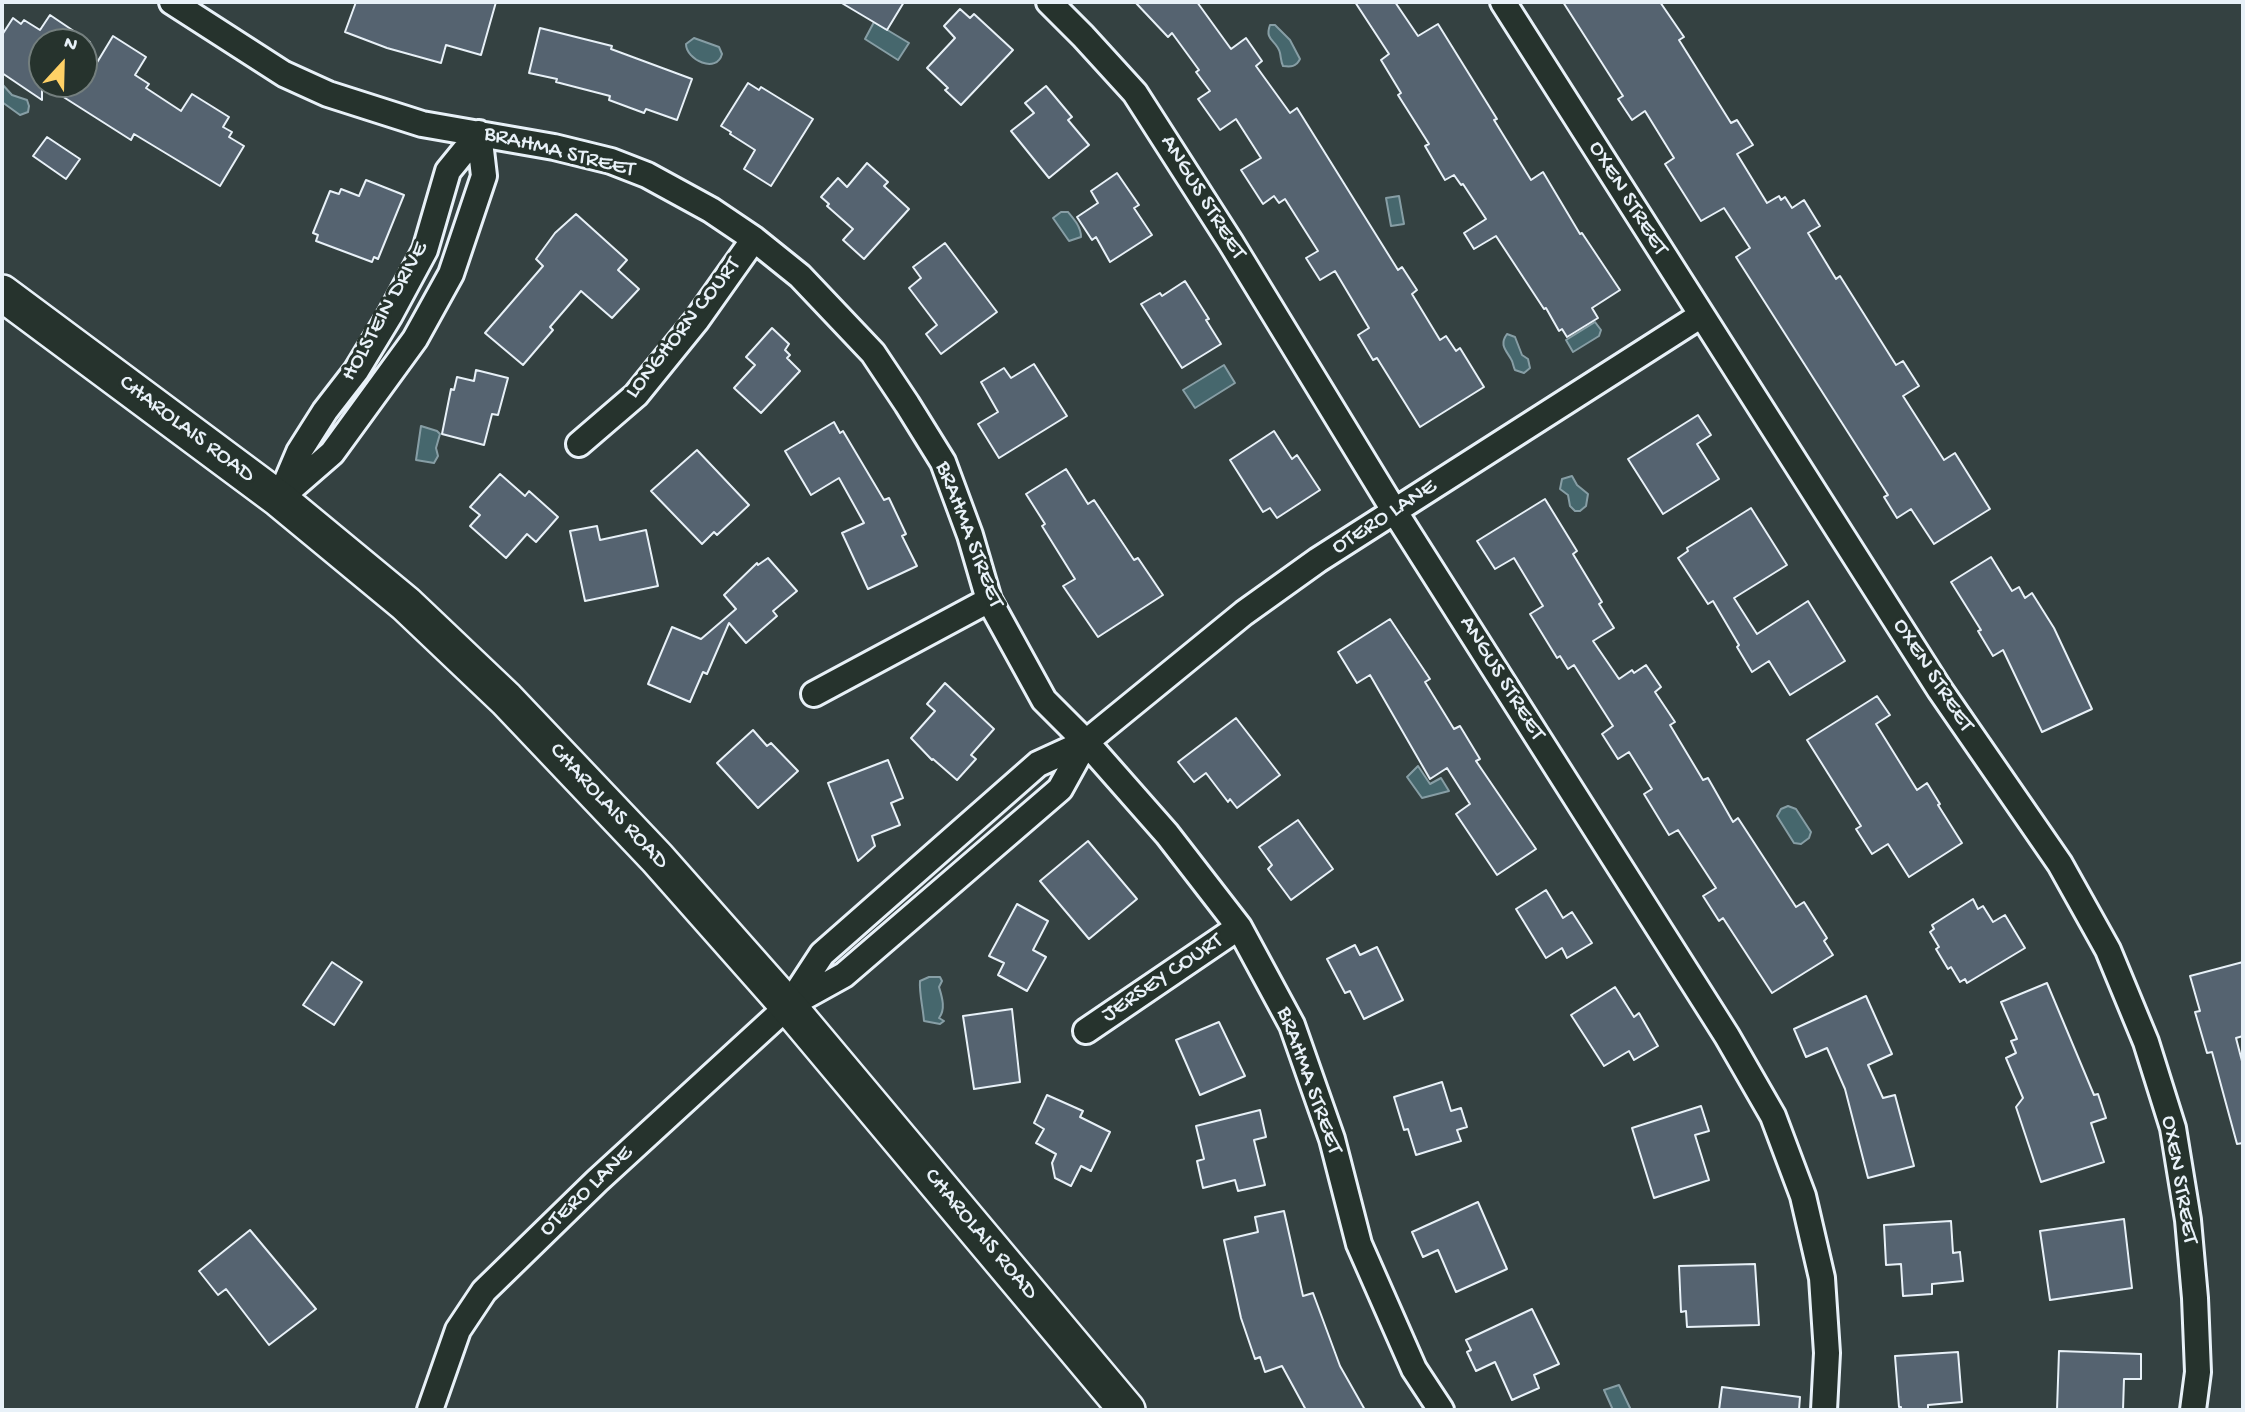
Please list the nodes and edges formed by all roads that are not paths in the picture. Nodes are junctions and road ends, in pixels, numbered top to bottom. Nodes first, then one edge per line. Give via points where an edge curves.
1 (172, 2) edge
2 (1049, 2) edge
3 (1503, 2) edge
4 (479, 133) junction
5 (754, 239) junction
6 (2, 293) edge
7 (1700, 316) junction
8 (579, 444) dead end
9 (279, 499) junction
10 (1395, 512) junction
11 (989, 600) junction
12 (814, 694) dead end
13 (1086, 742) junction
14 (1239, 926) junction
15 (788, 1006) junction
16 (1086, 1031) dead end
17 (430, 1410) edge
18 (1127, 1410) edge
19 (1441, 1410) edge
20 (1824, 1410) edge
21 (2193, 1410) edge

1 - 4 street, BRAHMA STREET via 284,74 328,94 422,124
2 - 10 street, ANGUS STREET via 1135,93
3 - 7 street, OXEN STREET
4 - 5 street, BRAHMA STREET via 554,147 635,170 711,210
4 - 9 street, HOLSTEIN DRIVE via 448,171 425,250 356,371 299,452
4 - 9 street, HOLSTEIN DRIVE via 484,176 451,274 433,307 332,453
5 - 8 street, LONGHORN COURT via 636,395
5 - 11 street, BRAHMA STREET via 800,276 873,353 908,404 943,462
6 - 9 street, CHAROLAIS ROAD
7 - 10 street, OTERO LANE
7 - 21 street, OXEN STREET via 1940,691 2060,864 2108,950 2146,1042 2173,1128 2195,1298 2198,1372
9 - 15 street, CHAROLAIS ROAD via 406,604 506,699 657,858
10 - 13 street, OTERO LANE via 1244,613
10 - 20 street, ANGUS STREET via 1773,1116 1803,1196 1822,1278 1827,1353
11 - 12 street
11 - 13 street, BRAHMA STREET via 1044,699
13 - 14 street, BRAHMA STREET
13 - 15 street, OTERO LANE via 1038,764 822,954
13 - 15 street, OTERO LANE via 1060,789 844,975
14 - 16 street, JERSEY COURT
14 - 19 street, BRAHMA STREET via 1292,1025 1332,1139 1359,1244 1413,1369
15 - 17 street, OTERO LANE via 484,1291 458,1330
15 - 18 street, CHAROLAIS ROAD

